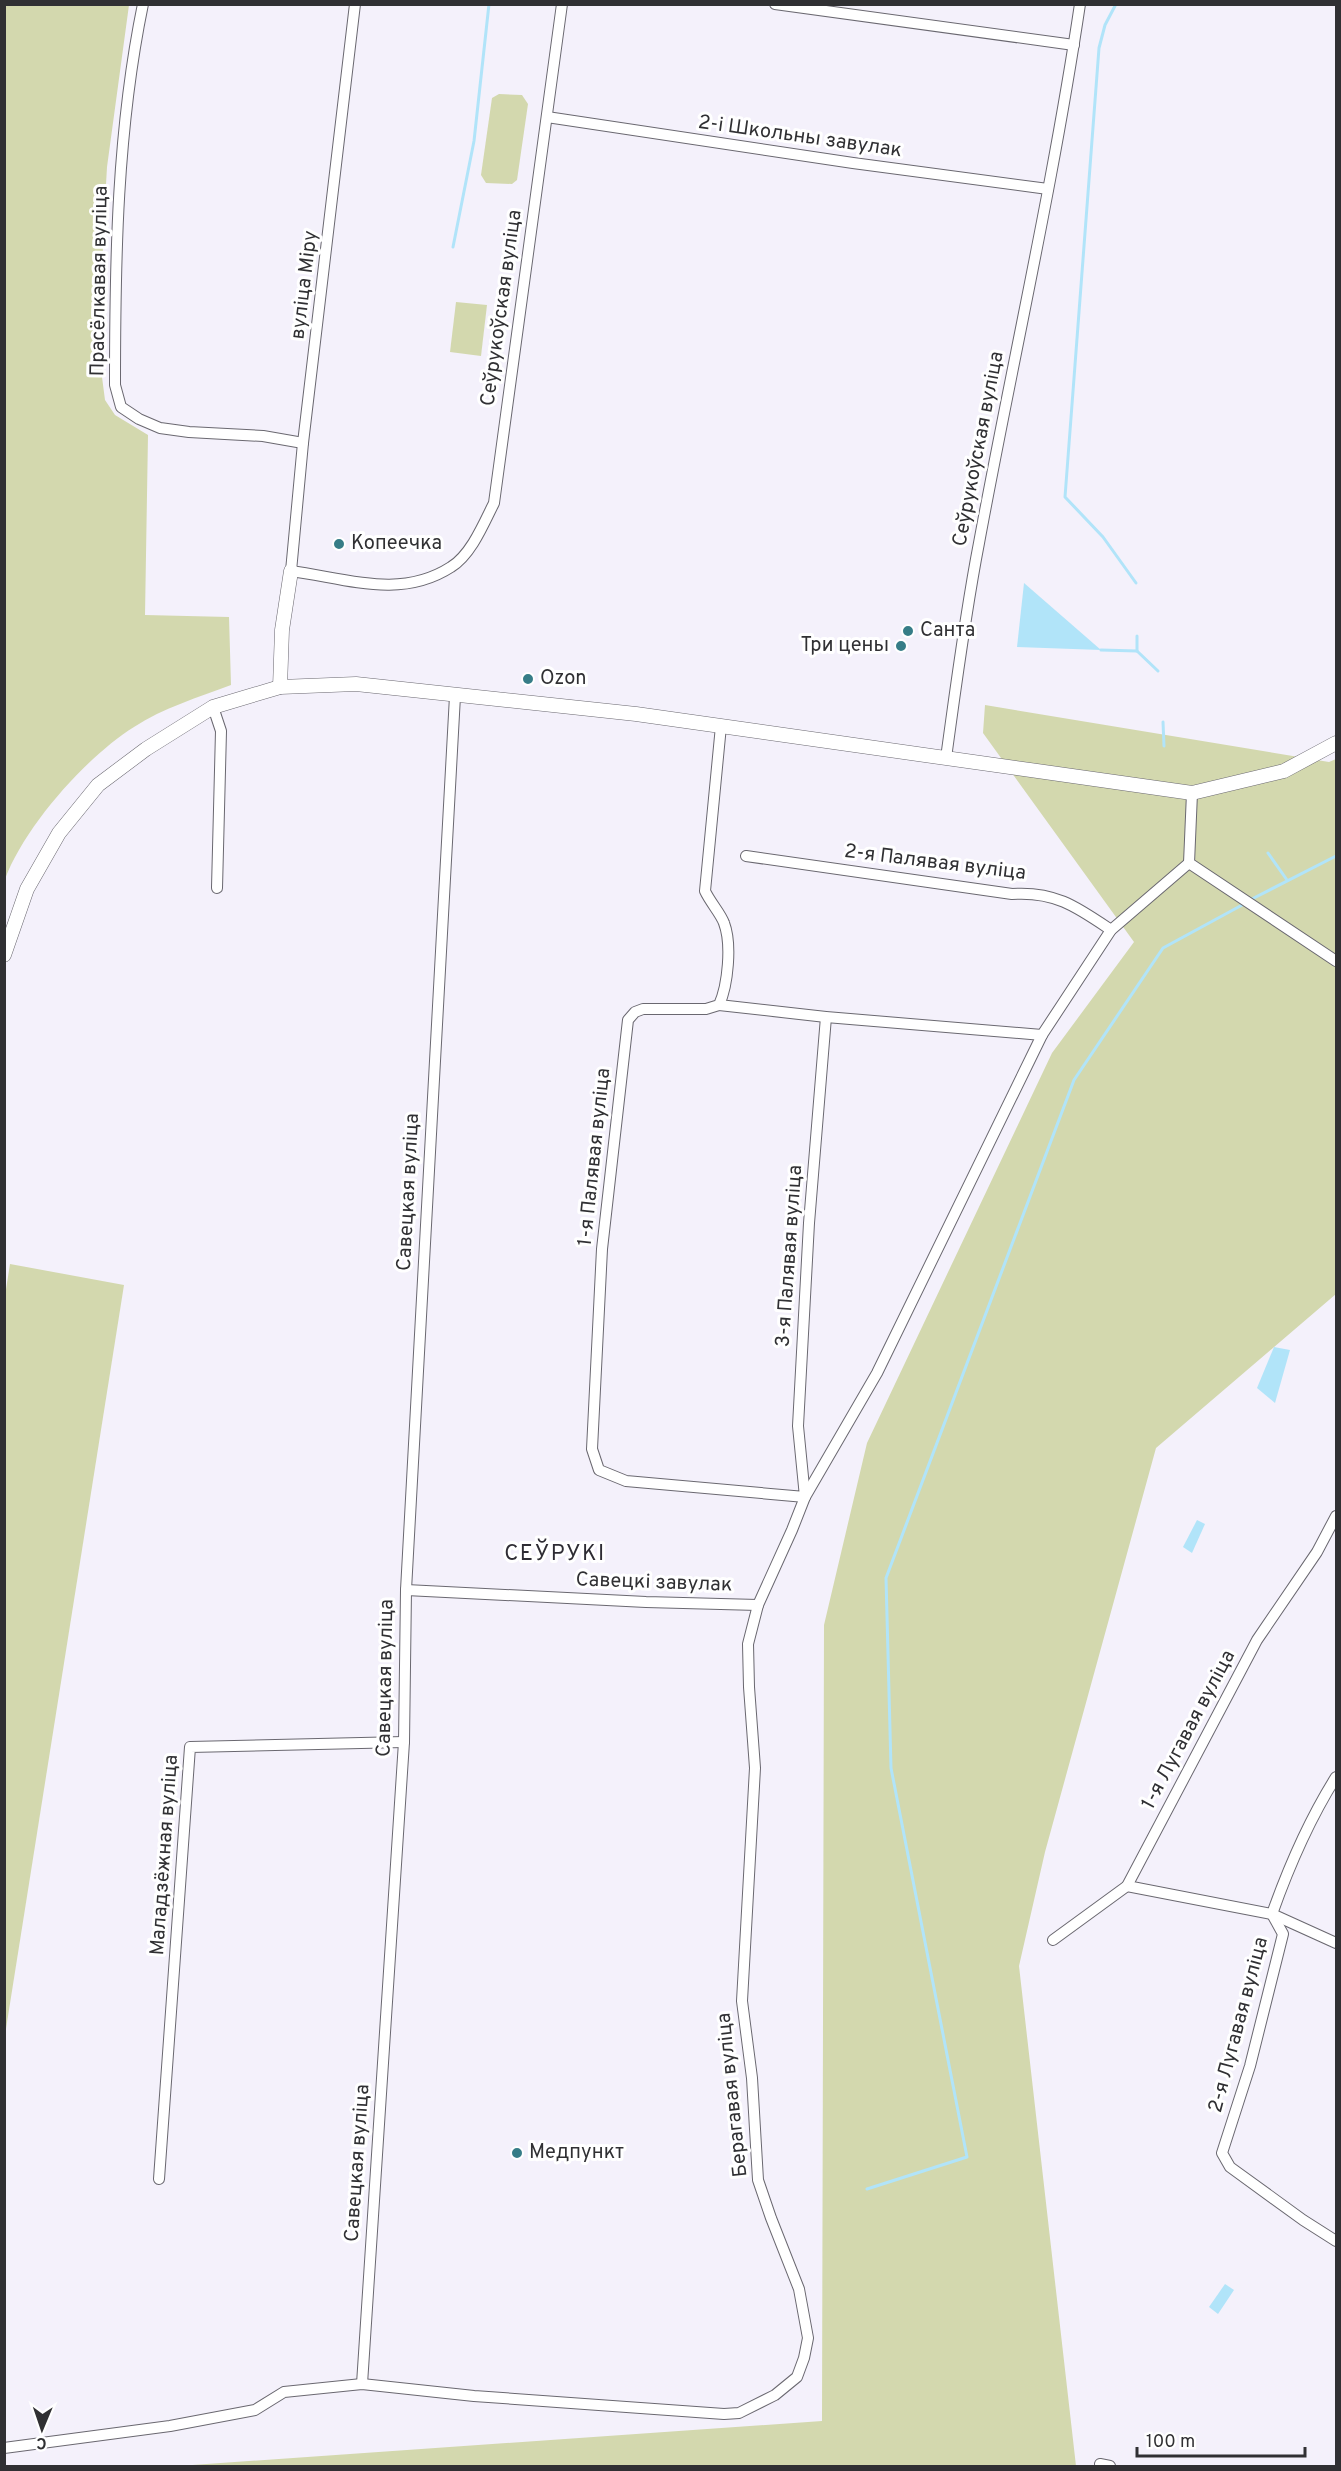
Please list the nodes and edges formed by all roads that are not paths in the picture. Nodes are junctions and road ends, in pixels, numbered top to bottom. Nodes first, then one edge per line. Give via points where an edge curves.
1 (143, 4) edge
2 (355, 4) edge
3 (562, 4) edge
4 (775, 4) edge
5 (1080, 4) edge
6 (1074, 45) junction
7 (547, 117) junction
8 (1048, 189) junction
9 (303, 443) junction
10 (291, 571) junction
11 (280, 687) junction
12 (454, 696) junction
13 (213, 707) junction
14 (721, 726) junction
15 (1336, 743) edge
16 (946, 758) junction
17 (1192, 793) junction
18 (746, 855) dead end
19 (1189, 863) junction
20 (217, 888) dead end
21 (1111, 930) junction
22 (4, 955) edge
23 (1336, 962) edge
24 (719, 1005) junction
25 (826, 1017) junction
26 (1042, 1035) junction
27 (805, 1497) junction
28 (1336, 1516) edge
29 (406, 1590) junction
30 (758, 1605) junction
31 (404, 1742) junction
32 (1336, 1777) edge
33 (1127, 1886) junction
34 (1272, 1914) junction
35 (1053, 1940) dead end
36 (1336, 1943) edge
37 (159, 2179) dead end
38 (1336, 2241) edge
39 (362, 2384) junction
40 (4, 2448) edge

1 - 9 street, Прасёлкавая вуліца via 125,127 116,236 115,385 121,408 160,428
2 - 9 street, вуліца Міру
3 - 7 street, Сеўрукоўская вуліца
4 - 6 street
5 - 6 street, Сеўрукоўская вуліца
6 - 8 street, Сеўрукоўская вуліца
7 - 8 street, 2-і Школьны завулак
7 - 10 street, Сеўрукоўская вуліца via 494,503 475,541 452,567 411,585 362,585
8 - 16 street, Сеўрукоўская вуліца via 978,543
9 - 10 street, вуліца Міру
10 - 11 street via 282,630
11 - 12 street via 356,684
11 - 13 street
12 - 14 street
12 - 29 street, Савецкая вуліца
13 - 20 street via 221,730
13 - 22 street via 98,785 59,833 27,889
14 - 16 street
14 - 24 street via 705,891 723,920 728,938 725,992
15 - 17 street via 1284,771
16 - 17 street
17 - 19 street
18 - 21 street, 2-я Палявая вуліца via 1012,894 1031,893 1070,903
19 - 21 street, Берагавая вуліца
19 - 23 street
21 - 26 street, Берагавая вуліца
24 - 25 street, 1-я Палявая вуліца
24 - 27 street, 1-я Палявая вуліца via 706,1009 643,1009 635,1011 628,1020 602,1249 592,1449 599,1470 626,1481
25 - 26 street, 1-я Палявая вуліца
25 - 27 street, 3-я Палявая вуліца via 798,1426
26 - 27 street, Берагавая вуліца via 877,1373
27 - 30 street, Берагавая вуліца
28 - 33 street, 1-я Лугавая вуліца via 1317,1552 1257,1640
29 - 30 street, Савецкі завулак
29 - 31 street, Савецкая вуліца
30 - 39 street, Берагавая вуліца via 748,1644 755,1768 742,2001 752,2078 758,2180 800,2289 807,2325 808,2338 797,2377 775,2396 739,2413 724,2415
31 - 37 street, Маладзёжная вуліца via 190,1747
31 - 39 street, Савецкая вуліца
32 - 34 street, 2-я Лугавая вуліца via 1290,1865
33 - 34 street
33 - 35 street, 1-я Лугавая вуліца
34 - 36 street
34 - 38 street, 2-я Лугавая вуліца via 1283,1934 1250,2066 1222,2153 1230,2167
39 - 40 street via 284,2392 255,2410 170,2426

